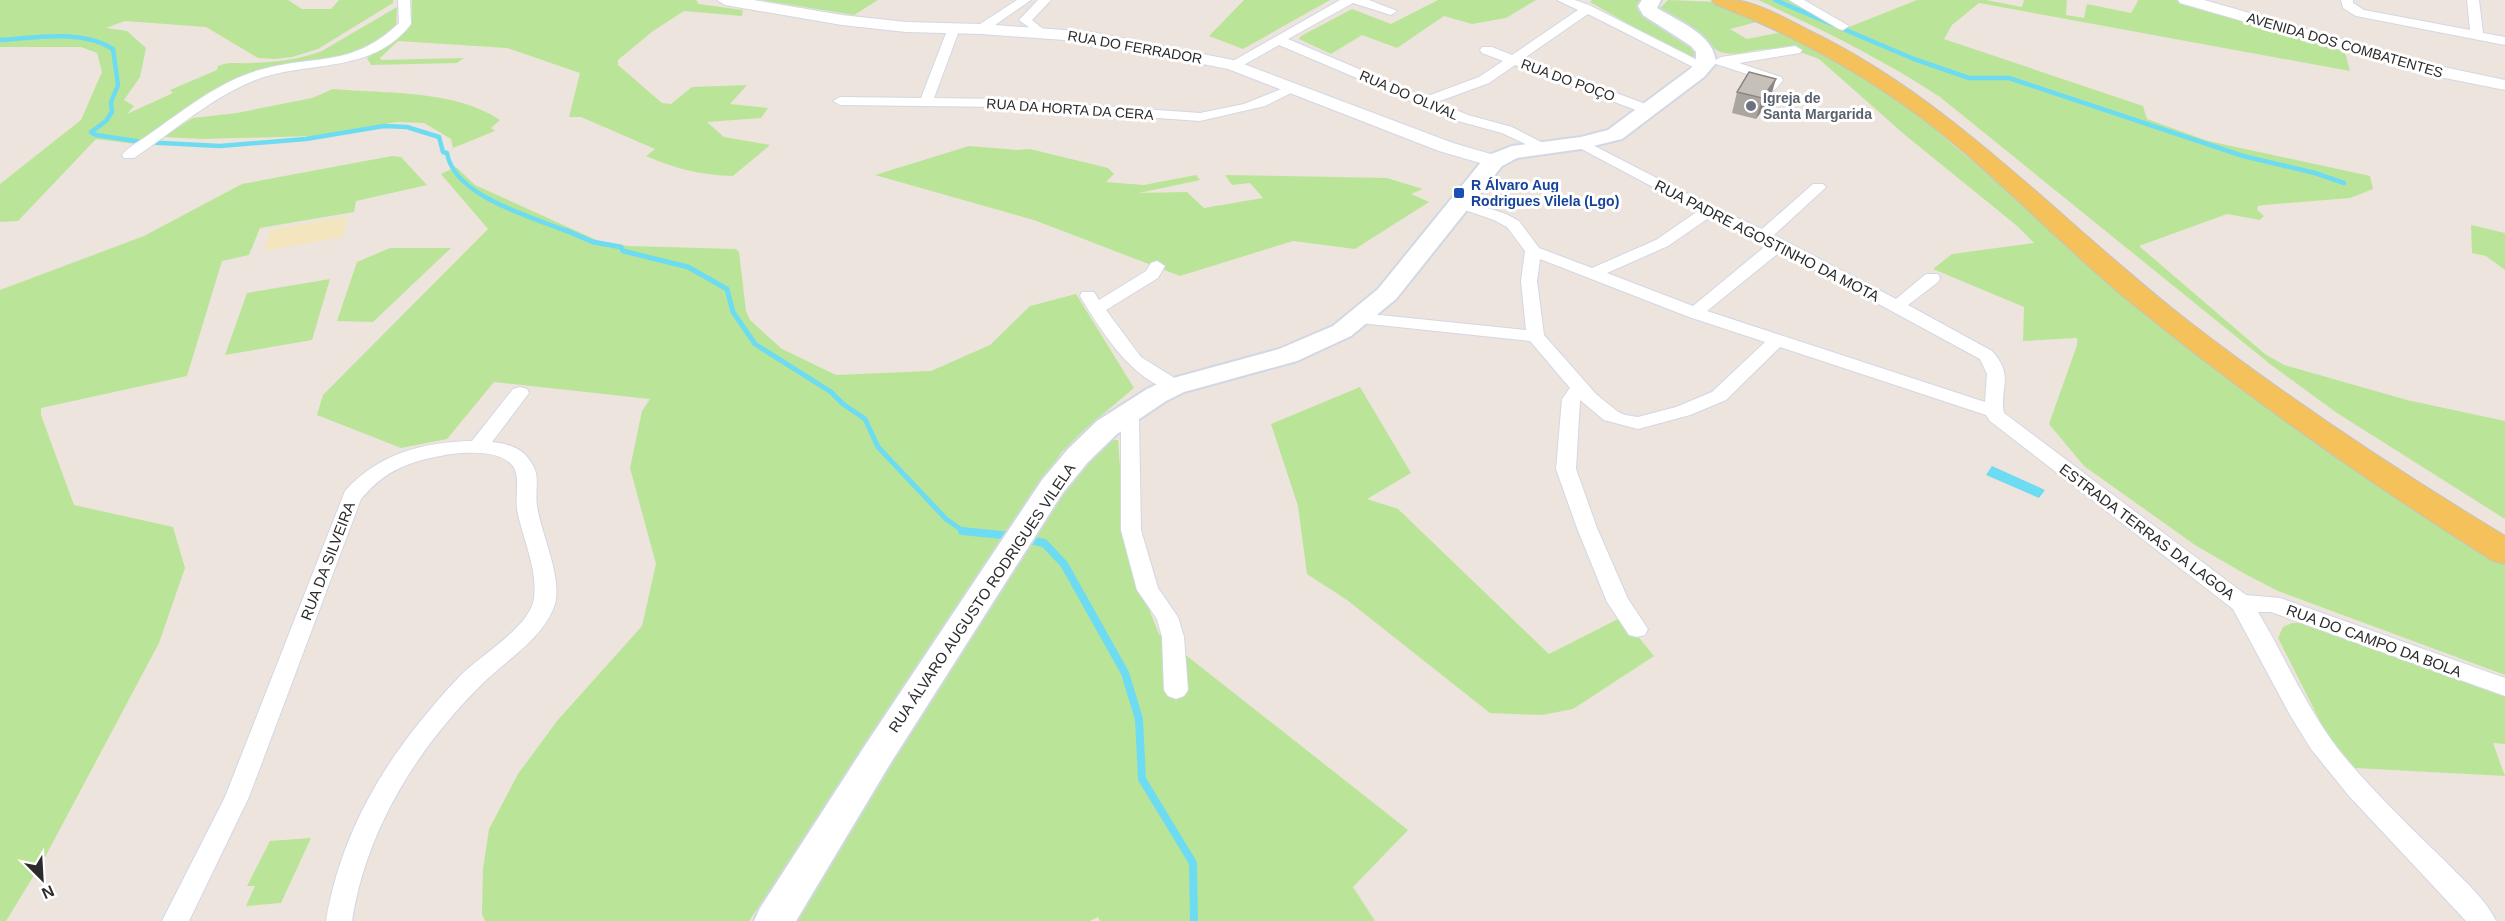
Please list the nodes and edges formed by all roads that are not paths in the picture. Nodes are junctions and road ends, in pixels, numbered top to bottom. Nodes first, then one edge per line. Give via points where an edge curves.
1 (404, 0) edge
2 (725, 0) edge
3 (1025, 0) edge
4 (1045, 0) edge
5 (1349, 0) edge
6 (1357, 0) edge
7 (1563, 0) edge
8 (1652, 0) edge
9 (1722, 0) edge
10 (1743, 0) edge
11 (1795, 0) edge
12 (2186, 0) edge
13 (2347, 0) edge
14 (2473, 0) edge
15 (1587, 9) junction
16 (1391, 11) dead end
17 (1025, 20) junction
18 (1004, 25) junction
19 (1843, 26) dead end
20 (954, 28) junction
21 (1042, 33) junction
22 (2477, 36) junction
23 (1279, 40) junction
24 (2505, 41) edge
25 (1487, 50) dead end
26 (1796, 50) dead end
27 (1514, 59) junction
28 (1711, 63) junction
29 (1233, 65) junction
30 (1756, 73) edge
31 (2505, 85) edge
32 (1294, 88) junction
33 (840, 101) dead end
34 (1426, 101) junction
35 (926, 102) junction
36 (1649, 110) junction
37 (1581, 143) junction
38 (1540, 147) junction
39 (134, 152) dead end
40 (1494, 161) junction
41 (1818, 187) dead end
42 (1461, 204) junction
43 (1709, 211) junction
44 (1764, 236) junction
45 (1780, 243) junction
46 (1533, 251) junction
47 (1157, 266) dead end
48 (1585, 272) junction
49 (1932, 278) dead end
50 (1529, 288) junction
51 (1897, 306) junction
52 (1695, 314) junction
53 (1360, 318) junction
54 (1535, 336) junction
55 (1776, 341) junction
56 (1174, 386) junction
57 (1580, 388) junction
58 (520, 393) dead end
59 (1126, 411) junction
60 (1993, 411) junction
61 (477, 447) junction
62 (2505, 533) edge
63 (2505, 552) edge
64 (2241, 603) junction
65 (1637, 629) dead end
66 (2505, 687) edge
67 (1176, 690) dead end
68 (175, 921) edge
69 (339, 921) edge
70 (774, 921) edge
71 (2483, 921) edge

1 - 39 street via 405,24 392,38 366,53 334,64 273,70 254,76 198,104
2 - 20 street, RUA DO FERRADOR via 842,20
3 - 18 street
4 - 17 street
5 - 23 street
6 - 16 street
7 - 15 street
8 - 28 main road via 1647,6 1649,11 1698,42
9 - 63 main road via 1816,42 1898,90 1950,129 2132,290 2223,362 2383,474
10 - 62 main road via 1824,36 1914,87 1976,133 2228,345 2280,384
11 - 19 street
12 - 31 street, AVENIDA DOS COMBATENTES via 2431,70
13 - 22 street via 2351,10 2360,13
14 - 22 street
15 - 27 street
15 - 28 street
17 - 18 street
17 - 21 street
18 - 20 street, RUA DO FERRADOR
18 - 21 street, RUA DO FERRADOR
20 - 35 street
21 - 29 street, RUA DO FERRADOR via 1092,37
22 - 24 street
23 - 29 street
23 - 34 street, RUA DO OLIVAL
25 - 27 street, RUA DO POÇO
26 - 28 street
27 - 34 street via 1484,80
27 - 36 street, RUA DO POÇO
28 - 30 street
28 - 36 main road
29 - 32 street, RUA DO FERRADOR
32 - 35 street, RUA DA HORTA DA CERA via 1269,101 1200,117 1002,103
32 - 40 street, RUA DO FERRADOR via 1446,147
33 - 35 street, RUA DA HORTA DA CERA
34 - 38 street, RUA DO OLIVAL via 1463,118 1507,130
36 - 37 main road via 1615,135
37 - 38 main road
37 - 43 street, RUA PADRE AGOSTINHO DA MOTA
38 - 40 main road via 1512,152
40 - 42 main road, RUA ÁLVARO AUGUSTO RODRIGUES VILELA
41 - 44 street
42 - 46 street via 1513,224
42 - 53 main road, RUA ÁLVARO AUGUSTO RODRIGUES VILELA via 1387,294
43 - 44 street, RUA PADRE AGOSTINHO DA MOTA
43 - 48 street via 1662,243
44 - 45 street, RUA PADRE AGOSTINHO DA MOTA
45 - 51 street, RUA PADRE AGOSTINHO DA MOTA
45 - 52 street
46 - 48 street
46 - 50 street
47 - 56 street via 1152,274 1092,302 1135,361
48 - 50 street via 1546,272
48 - 52 street
49 - 51 street
50 - 54 street
51 - 60 street, RUA PADRE AGOSTINHO DA MOTA via 1992,360 1997,375
52 - 55 street
53 - 54 street
53 - 56 main road, RUA ÁLVARO AUGUSTO RODRIGUES VILELA via 1304,349
54 - 57 street
55 - 57 street via 1719,396 1638,423 1611,416
55 - 60 street
56 - 59 main road, RUA ÁLVARO AUGUSTO RODRIGUES VILELA
57 - 65 street via 1571,399 1566,469 1618,602
58 - 61 street
59 - 67 street via 1130,418 1131,530 1145,583 1167,617 1173,637
59 - 70 main road, RUA ÁLVARO AUGUSTO RODRIGUES VILELA via 1074,459 878,754
60 - 64 street, ESTRADA TERRAS DA LAGOA
61 - 68 street, RUA DA SILVEIRA via 447,447 409,456 371,477 352,496 237,797
61 - 69 street, RUA DA SILVEIRA via 505,450 525,470 528,511 545,584 543,608 532,625 449,704 399,771 359,848 346,884
64 - 66 street, RUA DO CAMPO DA BOLA via 2272,604
64 - 71 street, ESTRADA TERRAS DA LAGOA via 2319,742

